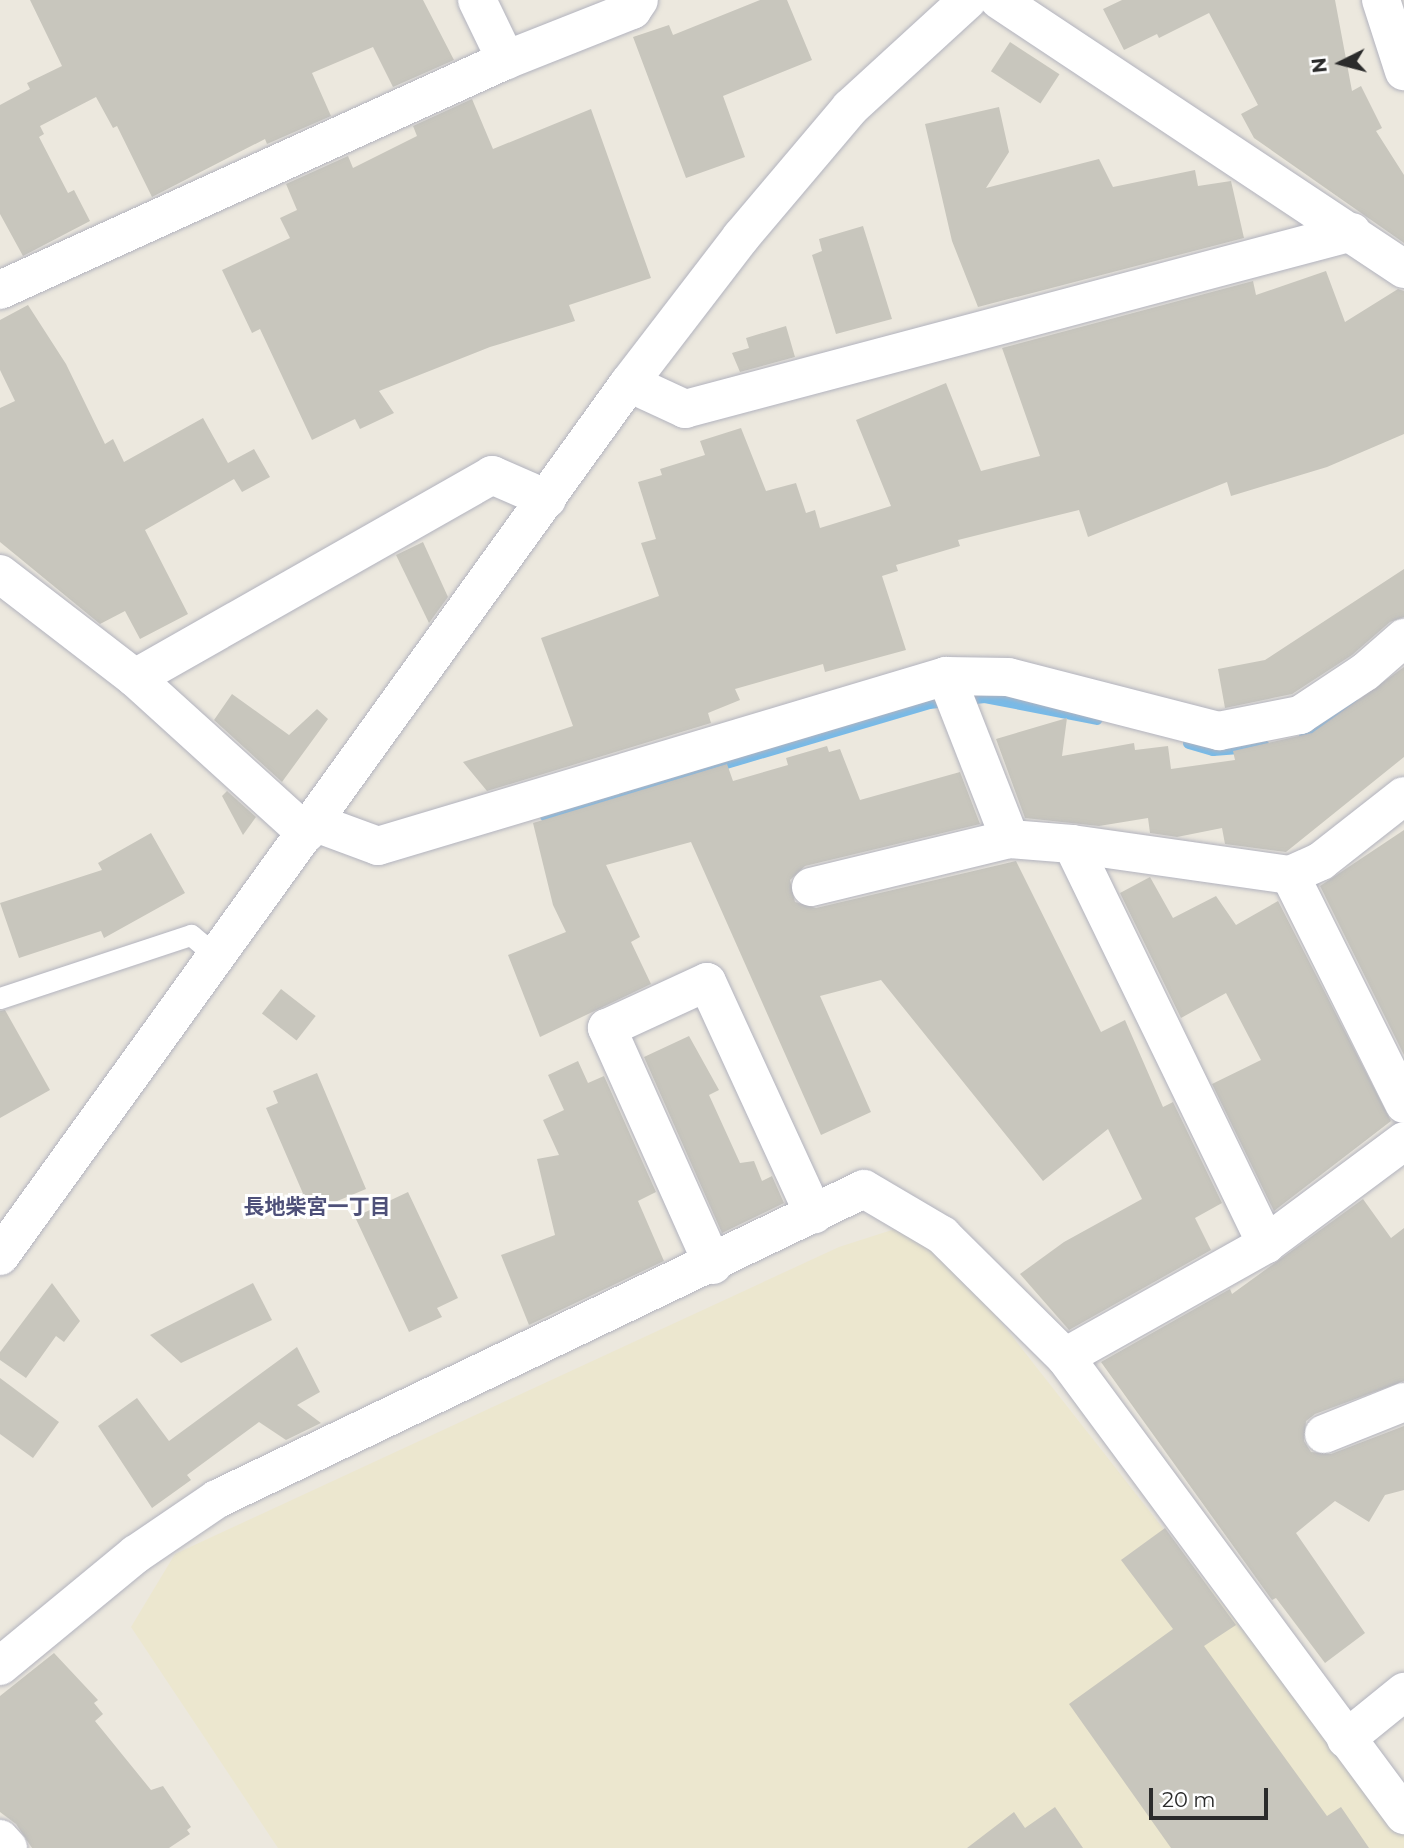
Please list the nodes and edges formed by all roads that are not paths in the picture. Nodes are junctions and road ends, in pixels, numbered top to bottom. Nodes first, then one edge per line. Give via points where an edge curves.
1 (477, 0) edge
2 (639, 0) edge
3 (968, 0) edge
4 (999, 0) edge
5 (1381, 0) edge
6 (506, 60) junction
7 (1404, 71) edge
8 (1352, 232) junction
9 (1404, 269) edge
10 (0, 290) edge
11 (629, 383) junction
12 (547, 499) junction
13 (0, 574) edge
14 (1404, 638) edge
15 (946, 676) junction
16 (135, 678) junction
17 (1404, 796) edge
18 (309, 827) junction
19 (1010, 839) junction
20 (1072, 844) junction
21 (1290, 875) junction
22 (811, 887) dead end
23 (217, 957) junction
24 (0, 998) edge
25 (1404, 1104) edge
26 (1404, 1142) edge
27 (814, 1215) junction
28 (1266, 1244) junction
29 (0, 1256) edge
30 (713, 1265) junction
31 (1065, 1357) junction
32 (1404, 1402) edge
33 (1324, 1434) dead end
34 (0, 1666) edge
35 (1404, 1692) edge
36 (1346, 1739) junction
37 (1404, 1815) edge
38 (0, 1839) edge
39 (8, 1848) edge

1 - 6 street
2 - 6 street via 632,10
3 - 11 street via 850,108 741,237
4 - 8 street
5 - 7 street
6 - 10 street
8 - 9 street
8 - 11 street via 685,410
11 - 12 street
12 - 16 street via 492,475
12 - 18 street
13 - 16 street
14 - 15 street via 1365,672 1300,715 1219,731 1008,677
15 - 18 street via 377,846
15 - 19 street
16 - 18 street
17 - 21 street via 1321,861
18 - 23 street
19 - 20 street
19 - 22 street
20 - 21 street
20 - 28 street
21 - 25 street
23 - 24 lane via 191,935
23 - 29 street
26 - 28 street
27 - 30 street
27 - 30 street via 707,982 607,1028
27 - 31 street via 864,1189 942,1235
28 - 31 street
30 - 34 street via 217,1499 136,1554
31 - 36 street
32 - 33 street
35 - 36 street
36 - 37 street
38 - 39 street

